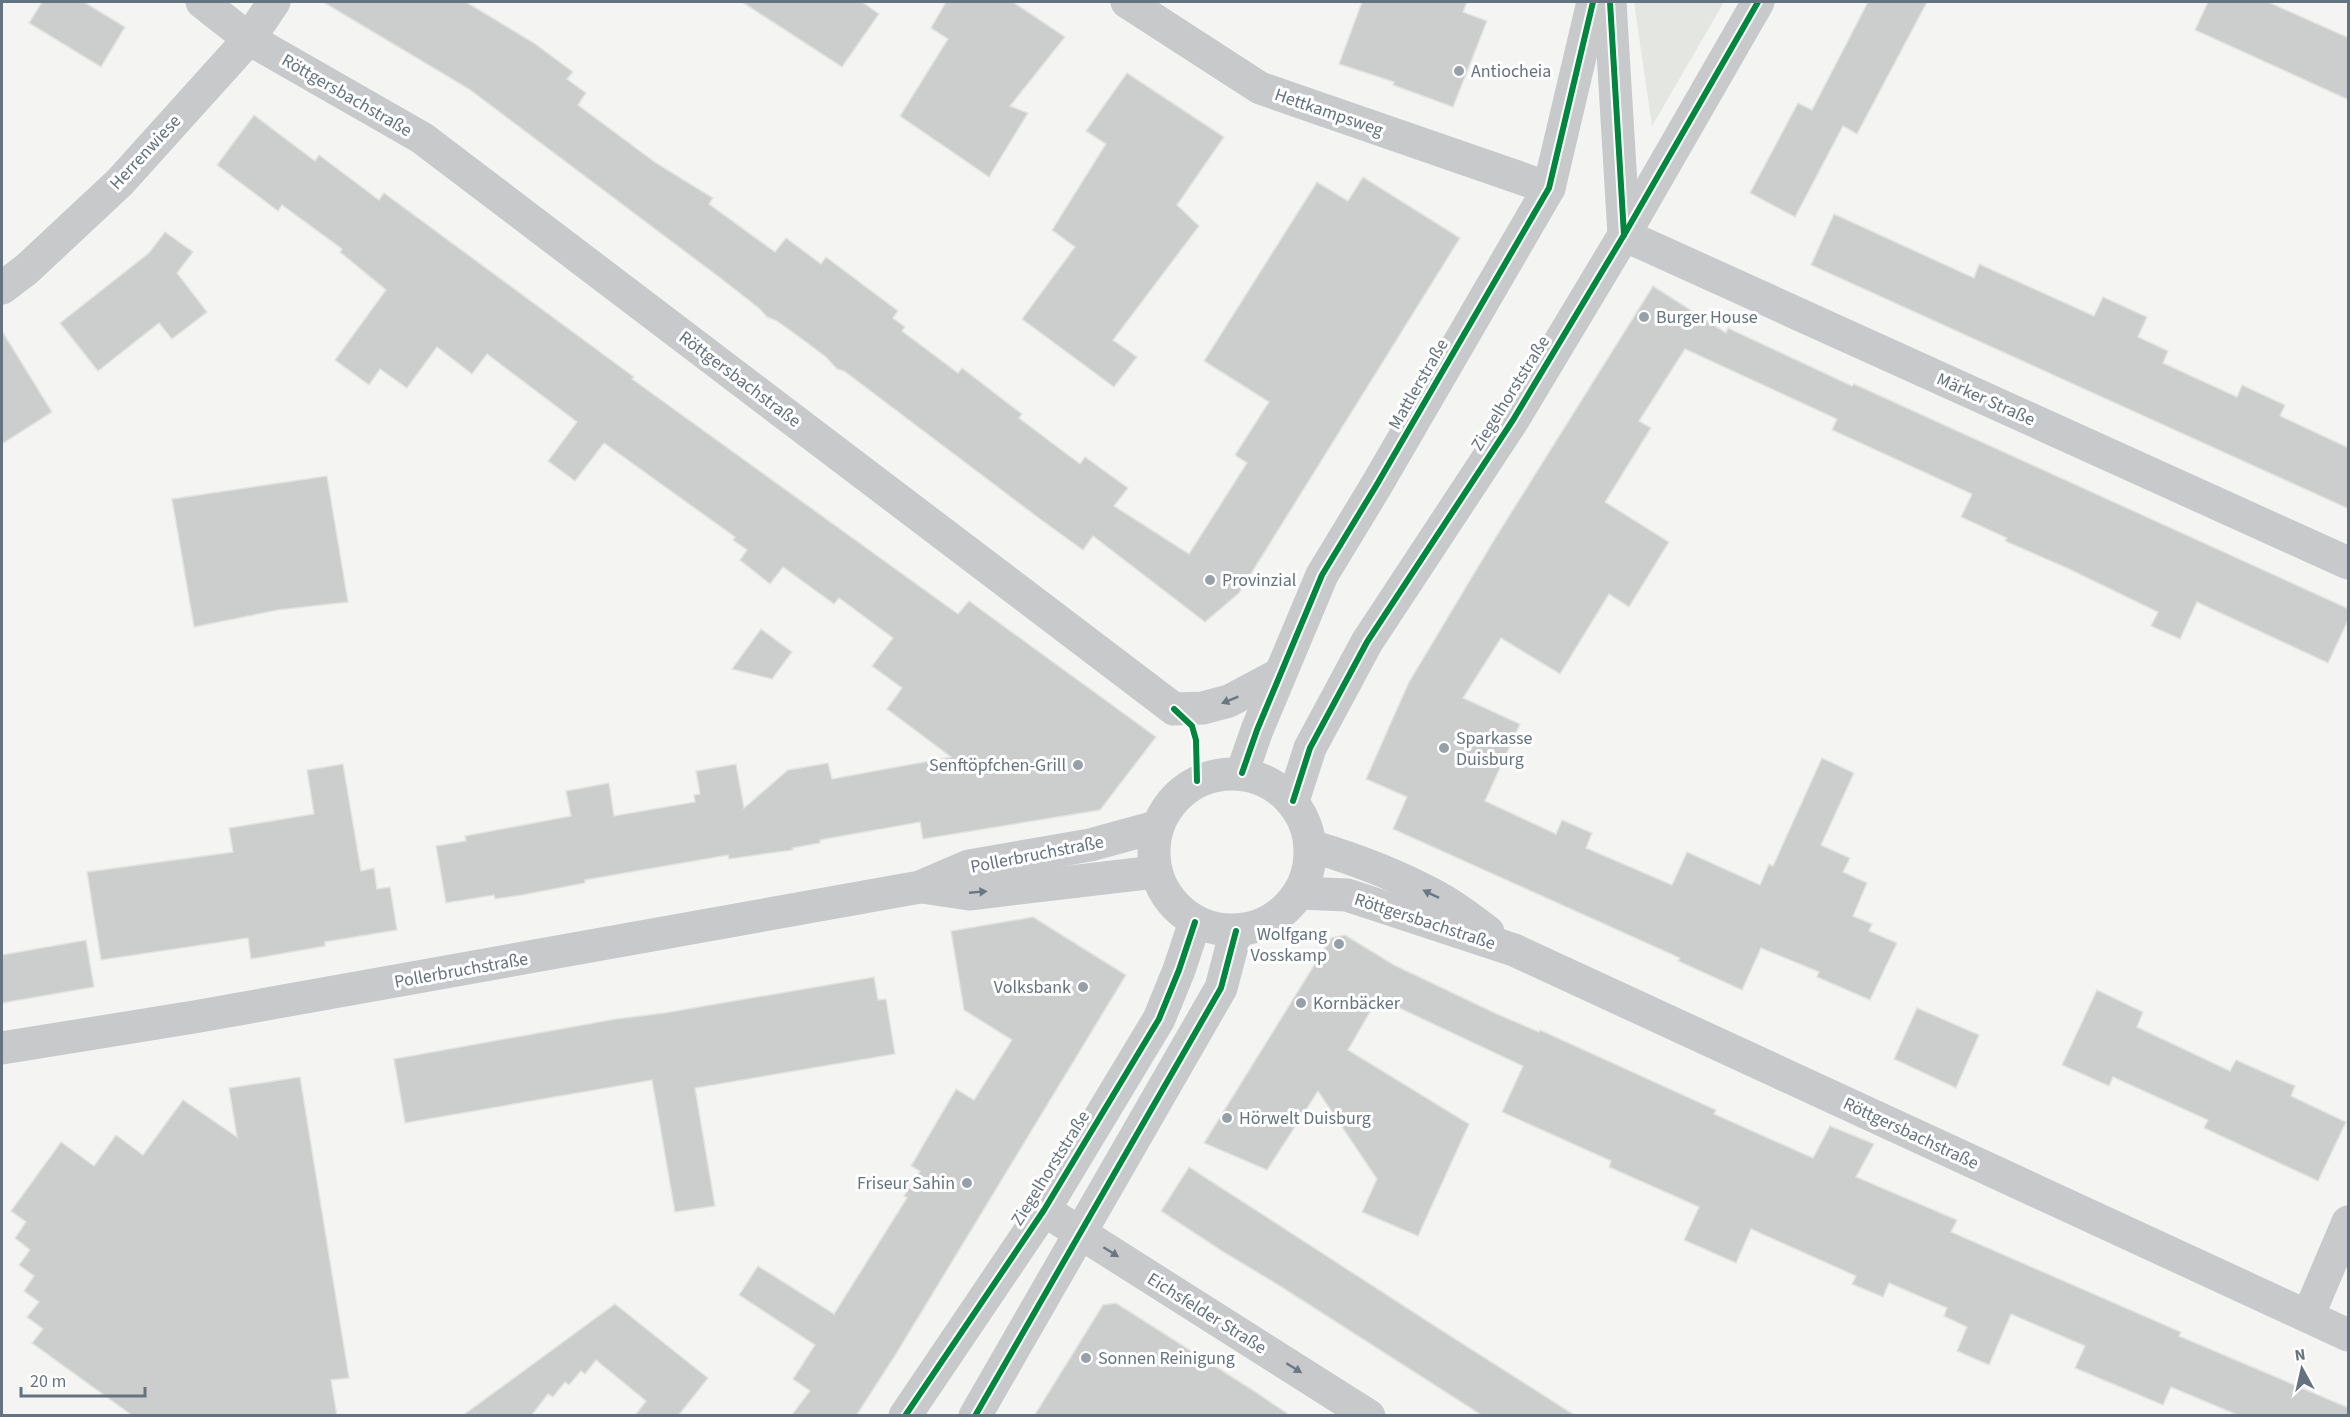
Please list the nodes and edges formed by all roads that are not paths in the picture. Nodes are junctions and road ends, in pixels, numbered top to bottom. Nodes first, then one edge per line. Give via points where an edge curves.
1 (201, 2) edge
2 (274, 2) edge
3 (1127, 2) edge
4 (1593, 2) edge
5 (1610, 2) edge
6 (1758, 2) edge
7 (249, 39) junction
8 (1549, 188) junction
9 (1624, 235) junction
10 (2, 288) edge
11 (2349, 563) edge
12 (1280, 674) junction
13 (1242, 773) junction
14 (1293, 801) junction
15 (1156, 827) junction
16 (1311, 846) junction
17 (1155, 872) junction
18 (920, 887) junction
19 (1299, 893) junction
20 (1195, 922) junction
21 (1236, 931) junction
22 (1514, 950) junction
23 (2, 1048) edge
24 (1044, 1210) junction
25 (2349, 1222) edge
26 (1080, 1233) junction
27 (2308, 1316) junction
28 (2349, 1335) edge
29 (905, 1416) edge
30 (975, 1416) edge
31 (1369, 1416) edge

1 - 7 street, Röttgersbachstraße
2 - 7 street, Herrenwiese
3 - 8 street, Hettkampsweg via 1260,88
4 - 8 street, Mattlerstraße
5 - 9 street
6 - 9 street, Ziegelhorststraße
7 - 10 street, Herrenwiese via 120,182
12 -> 7 street, Röttgersbachstraße via 1229,701 1203,708 1174,709 422,138
8 - 12 street, Mattlerstraße via 1322,575
9 - 11 street, Märker Straße
9 - 14 street, Ziegelhorststraße via 1513,420 1367,642 1310,748
12 - 13 street, Mattlerstraße
13 - 14 street via 1261,778
13 - 15 street via 1217,774 1197,781 1172,800
14 - 16 street via 1305,822
15 - 17 street via 1152,855
15 - 18 street, Pollerbruchstraße via 1090,845 969,866
16 - 19 street via 1309,870
22 -> 16 street, Röttgersbachstraße via 1440,898 1352,858
18 -> 17 street, Pollerbruchstraße via 969,894
17 - 20 street via 1179,911
18 - 23 street, Pollerbruchstraße via 282,1002
19 - 21 street via 1283,912 1261,926
19 - 22 street, Röttgersbachstraße via 1347,895
20 - 21 street
20 - 24 street, Ziegelhorststraße via 1159,1019
21 - 26 street via 1221,987
22 - 27 street, Röttgersbachstraße
24 - 26 street, Eichsfelder Straße
24 - 29 street, Ziegelhorststraße
25 - 27 street
26 - 30 street
26 -> 31 street, Eichsfelder Straße
27 - 28 street, Röttgersbachstraße

